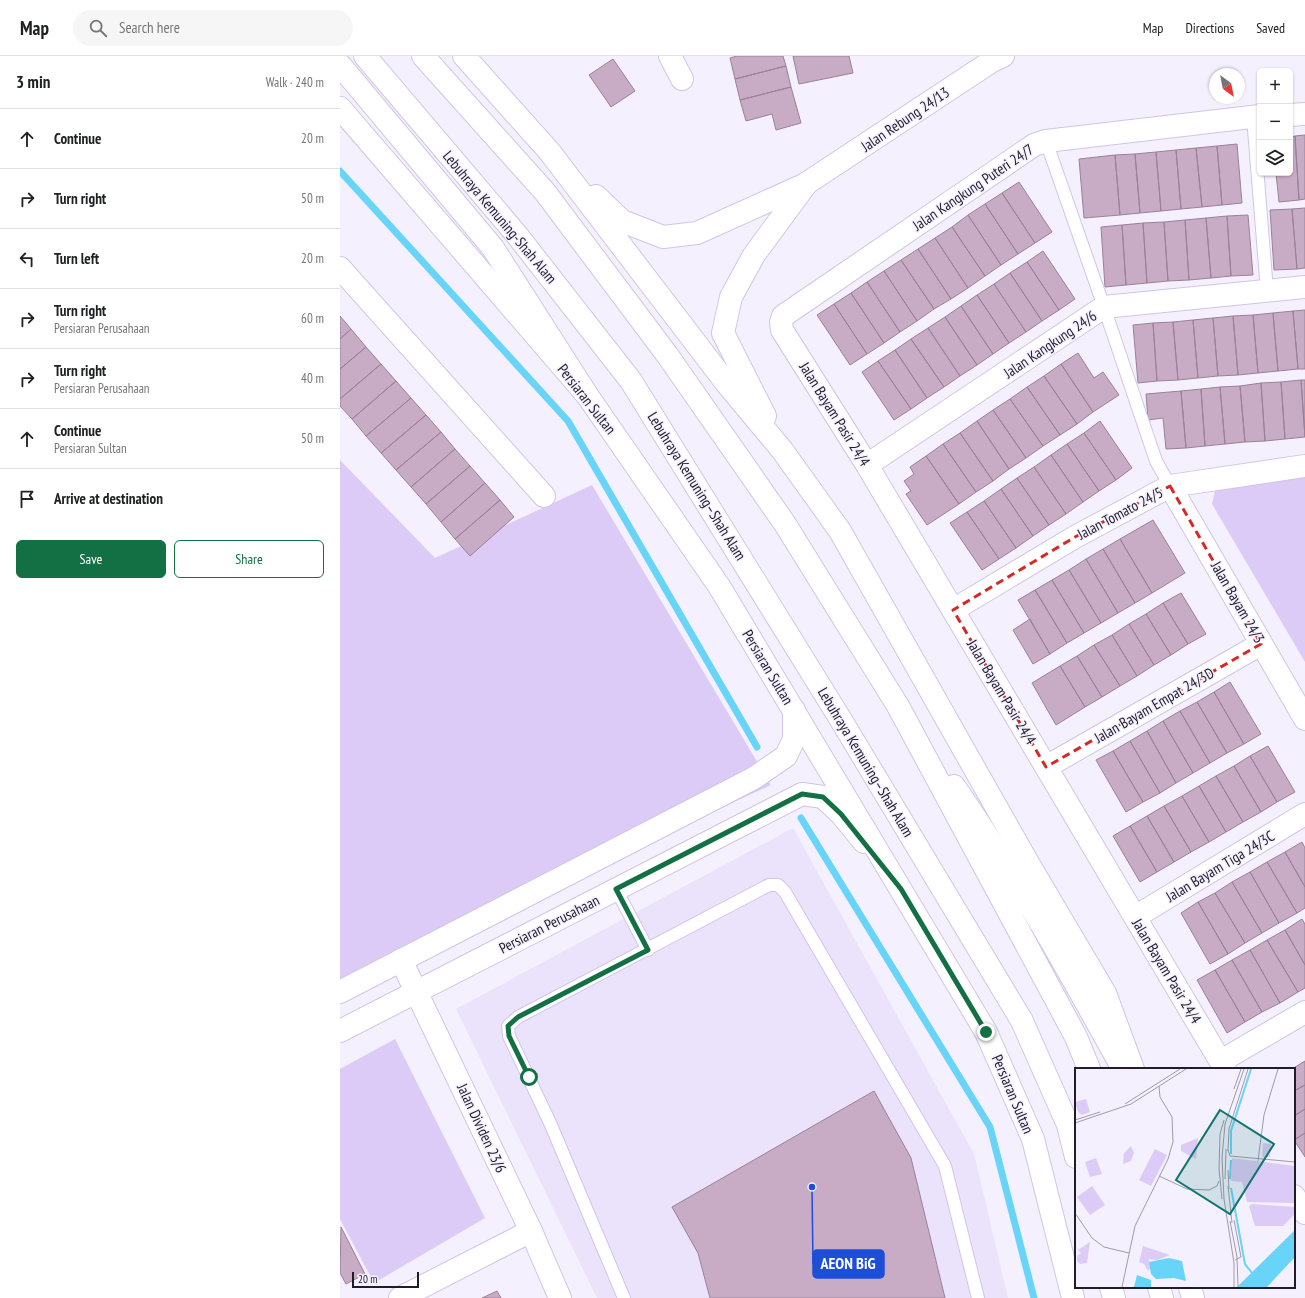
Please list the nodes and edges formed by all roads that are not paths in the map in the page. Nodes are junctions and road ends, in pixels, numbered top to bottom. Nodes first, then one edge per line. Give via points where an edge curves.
1 (365, 56) edge
2 (423, 56) edge
3 (464, 56) edge
4 (670, 56) edge
5 (1003, 56) edge
6 (340, 65) edge
7 (682, 79) dead end
8 (340, 108) edge
9 (1305, 114) edge
10 (1293, 115) edge
11 (1256, 116) edge
12 (1046, 141) junction
13 (549, 151) junction
14 (807, 183) junction
15 (340, 268) edge
16 (1305, 287) edge
17 (1267, 291) junction
18 (1104, 307) junction
19 (783, 316) joint
20 (632, 381) joint
21 (587, 395) junction
22 (782, 450) junction
23 (868, 466) junction
24 (1305, 466) edge
25 (1170, 486) junction
26 (544, 496) dead end
27 (954, 610) junction
28 (1261, 644) junction
29 (898, 706) junction
30 (794, 710) junction
31 (1305, 719) edge
32 (1046, 767) junction
33 (1305, 814) edge
34 (616, 889) junction
35 (901, 889) junction
36 (1135, 917) junction
37 (648, 950) junction
38 (401, 960) junction
39 (417, 991) junction
40 (340, 992) edge
41 (1304, 1015) edge
42 (340, 1031) edge
43 (1223, 1065) edge
44 (1089, 1068) edge
45 (1121, 1068) edge
46 (1133, 1068) edge
47 (1075, 1152) edge
48 (1295, 1198) edge
49 (1305, 1213) edge
50 (531, 1231) junction
51 (1111, 1288) edge
52 (1159, 1288) edge
53 (1190, 1288) edge
54 (400, 1298) edge
55 (560, 1298) edge
56 (624, 1298) edge
57 (978, 1298) edge
58 (1074, 1298) edge
59 (1114, 1298) edge
60 (1162, 1298) edge
61 (1193, 1298) edge

1 - 20 main road, Lebuhraya Kemuning-Shah Alam via 517,234
2 - 29 main road via 545,192 668,356 785,524
3 - 13 main road
4 - 7 main road
5 - 14 main road, Jalan Rebung 24/13
6 - 21 main road via 493,248
8 - 21 main road, Persiaran Sultan
9 - 10 main road
11 - 12 main road, Jalan Kangkung Puteri 24/7
11 - 17 lane
12 - 18 lane
12 - 19 main road, Jalan Kangkung Puteri 24/7 via 1034,145
13 - 14 main road via 622,221 663,237 697,233
13 - 22 main road via 727,384
14 - 22 main road via 750,262 731,297 723,333
15 - 26 main road
16 - 17 main road, Jalan Kangkung 24/6
17 - 18 main road, Jalan Kangkung 24/6
18 - 23 main road, Jalan Kangkung 24/6
18 - 25 lane via 1156,461
19 - 23 main road, Jalan Bayam Pasir 24/4 via 782,330
20 - 47 main road, Lebuhraya Kemuning–Shah Alam via 868,764 1022,1021 1068,1125
21 - 30 main road, Persiaran Sultan via 719,586
22 - 46 main road via 840,531 1028,863 1105,993
23 - 27 main road, Jalan Bayam Pasir 24/4
24 - 25 main road, Jalan Tomato 24/5
25 - 27 main road, Jalan Tomato 24/5 via 1075,537
25 - 28 main road, Jalan Bayam 24/3
27 - 32 main road, Jalan Bayam Pasir 24/4
28 - 31 main road, Jalan Bayam 24/3
28 - 32 main road, Jalan Bayam Empat 24/3D
29 - 44 main road via 1076,1037
29 - 45 main road via 974,816 1082,994
30 - 35 main road, Persiaran Sultan
30 - 38 main road via 794,739 786,756 754,778
32 - 36 main road, Jalan Bayam Pasir 24/4
33 - 36 main road, Jalan Bayam Tiga 24/3C
34 - 35 main road, Persiaran Perusahaan via 802,794 823,797 841,814
34 - 37 lane
34 - 39 main road, Persiaran Perusahaan
35 - 58 main road, Persiaran Sultan via 986,1032 1033,1139
36 - 43 main road, Jalan Bayam Pasir 24/4
37 - 56 lane via 518,1017 508,1026 509,1036 551,1125
37 - 57 lane via 769,885 778,885 785,892 945,1166
38 - 39 main road, Jalan Dividen 23/6
38 - 40 main road
39 - 42 main road, Persiaran Perusahaan
39 - 50 main road, Jalan Dividen 23/6
41 - 43 main road
48 - 49 main road
50 - 54 main road
50 - 55 main road, Jalan Dividen 23/6
51 - 59 main road
52 - 60 main road
53 - 61 main road

